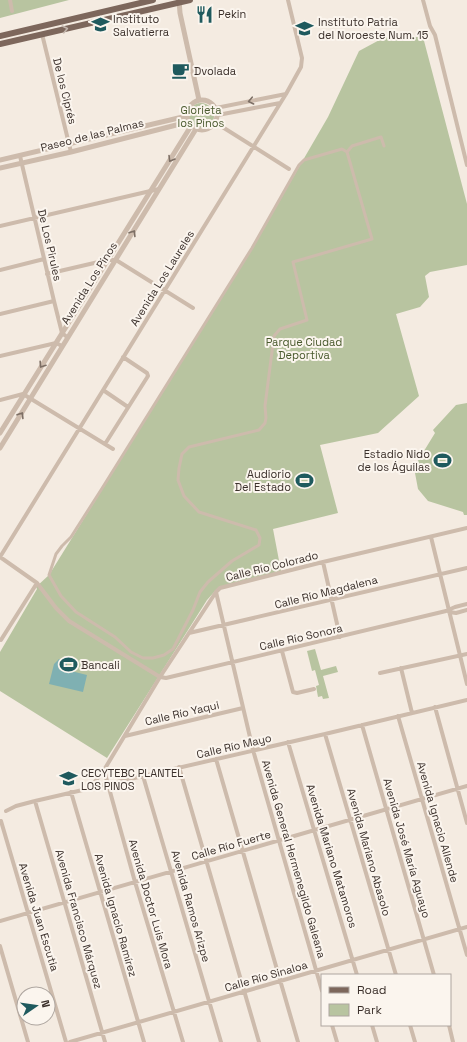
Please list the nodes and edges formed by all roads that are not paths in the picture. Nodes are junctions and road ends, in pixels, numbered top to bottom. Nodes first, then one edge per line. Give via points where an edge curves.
1 (10, 0) edge
2 (153, 0) edge
3 (190, 0) edge
4 (288, 0) edge
5 (423, 0) edge
6 (179, 1) edge
7 (12, 11) dead end
8 (42, 34) junction
9 (0, 36) edge
10 (0, 44) edge
11 (286, 94) junction
12 (199, 100) junction
13 (280, 103) junction
14 (216, 108) junction
15 (218, 115) junction
16 (190, 123) junction
17 (216, 123) junction
18 (69, 145) junction
19 (253, 146) junction
20 (384, 146) dead end
21 (71, 152) junction
22 (347, 152) junction
23 (20, 156) junction
24 (0, 160) edge
25 (22, 163) junction
26 (467, 165) edge
27 (0, 168) edge
28 (289, 169) dead end
29 (160, 189) junction
30 (151, 191) junction
31 (34, 218) junction
32 (0, 226) edge
33 (44, 259) junction
34 (107, 260) junction
35 (116, 260) junction
36 (0, 270) edge
37 (47, 274) junction
38 (164, 291) junction
39 (54, 301) junction
40 (193, 308) dead end
41 (0, 314) edge
42 (62, 333) junction
43 (67, 337) junction
44 (56, 343) junction
45 (62, 346) junction
46 (0, 356) edge
47 (123, 357) junction
48 (103, 390) junction
49 (23, 394) junction
50 (30, 399) junction
51 (0, 400) edge
52 (128, 407) junction
53 (79, 429) junction
54 (0, 433) edge
55 (105, 444) junction
56 (0, 447) edge
57 (113, 449) dead end
58 (467, 528) edge
59 (431, 537) junction
60 (0, 557) edge
61 (323, 562) junction
62 (467, 568) edge
63 (441, 573) junction
64 (37, 583) junction
65 (216, 592) junction
66 (332, 600) junction
67 (467, 604) edge
68 (467, 610) edge
69 (448, 611) junction
70 (224, 626) junction
71 (189, 633) junction
72 (340, 637) junction
73 (1, 640) dead end
74 (282, 651) junction
75 (467, 654) edge
76 (460, 656) junction
77 (232, 663) junction
78 (402, 668) junction
79 (380, 673) dead end
80 (160, 677) junction
81 (467, 684) edge
82 (314, 689) dead end
83 (467, 700) edge
84 (435, 707) junction
85 (243, 708) junction
86 (412, 713) junction
87 (398, 716) junction
88 (362, 725) junction
89 (325, 734) junction
90 (125, 736) junction
91 (288, 742) junction
92 (253, 750) junction
93 (216, 759) junction
94 (179, 767) junction
95 (104, 770) junction
96 (143, 776) junction
97 (107, 784) junction
98 (467, 786) edge
99 (90, 788) junction
100 (458, 789) junction
101 (71, 792) junction
102 (422, 800) junction
103 (35, 801) junction
104 (0, 808) edge
105 (386, 810) junction
106 (6, 811) junction
107 (350, 821) junction
108 (0, 822) edge
109 (467, 823) edge
110 (315, 831) junction
111 (278, 841) junction
112 (243, 851) junction
113 (207, 861) junction
114 (172, 872) junction
115 (135, 882) junction
116 (100, 893) junction
117 (65, 903) junction
118 (29, 913) junction
119 (0, 922) edge
120 (467, 927) edge
121 (460, 929) junction
122 (424, 939) junction
123 (0, 946) edge
124 (388, 950) junction
125 (467, 955) edge
126 (353, 960) junction
127 (316, 970) junction
128 (357, 974) edge
129 (396, 974) edge
130 (434, 974) edge
131 (281, 981) junction
132 (321, 988) edge
133 (245, 991) junction
134 (209, 1001) junction
135 (174, 1012) junction
136 (138, 1022) junction
137 (332, 1026) edge
138 (372, 1026) edge
139 (410, 1026) edge
140 (448, 1026) edge
141 (102, 1033) junction
142 (28, 1042) edge
143 (66, 1042) edge
144 (70, 1042) edge
145 (105, 1042) edge
146 (144, 1042) edge
147 (183, 1042) edge
148 (221, 1042) edge
149 (260, 1042) edge
150 (298, 1042) edge
151 (337, 1042) edge
152 (377, 1042) edge
153 (415, 1042) edge
154 (453, 1042) edge

1 - 7 street
2 - 9 main road
3 - 6 main road
4 - 11 street, Avenida Los Laureles via 302,58 301,67
5 - 26 street via 430,26 435,34
8 -> 6 main road
6 - 12 street
8 - 10 main road
8 - 18 street, De los Ciprés
11 - 13 street, Avenida Los Laureles
11 -> 14 street
12 - 14 street via 209,101
12 - 16 street via 187,110
13 - 15 street
13 - 19 street, Avenida Los Laureles
14 - 15 street
15 - 17 street
16 - 17 street via 202,131
16 - 18 street, Paseo de las Palmas
16 - 21 street, Paseo de las Palmas
16 - 29 street, Avenida Los Pinos
16 -> 30 street, Avenida Los Pinos
17 - 19 street
18 - 21 street, De los Ciprés
18 - 23 street, Paseo de las Palmas
19 - 28 street
19 - 38 street, Avenida Los Laureles
20 - 22 street via 381,137 352,146
21 - 25 street, Paseo de las Palmas
22 - 22 street via 342,148 304,160 300,165 252,248 105,483 71,537 56,554 49,575 61,596 76,612 143,658 164,655 173,648 200,592 207,583 232,561 259,545 260,538 256,530 199,512 184,496 178,480 182,454 189,447 259,430 265,423 274,336 280,329 307,320 293,262 372,239
23 - 24 street, Paseo de las Palmas
23 - 25 street, De Los Pirules
25 - 27 street, Paseo de las Palmas
25 - 31 street, De Los Pirules
29 - 30 street
35 -> 29 street, Avenida Los Pinos
30 - 31 street
30 - 34 street, Avenida Los Pinos
31 - 32 street
31 - 33 street, De Los Pirules
33 - 36 street
33 - 37 street, De Los Pirules
34 - 35 street
34 - 37 street
34 - 42 street, Avenida Los Pinos
35 - 38 street
35 - 43 street, Avenida Los Pinos
37 - 39 street, De Los Pirules
38 - 40 street
38 - 47 street, Avenida Los Laureles
39 - 41 street
39 - 42 street, De Los Pirules
42 - 43 street
42 - 44 street, Avenida Los Pinos
43 - 45 street, Avenida Los Pinos
44 - 45 street
44 - 46 street
44 -> 49 street, Avenida Los Pinos
45 - 50 street, Avenida Los Pinos
47 - 48 street, Avenida Los Laureles
47 - 52 street via 148,376
48 - 52 street
48 - 53 street, Avenida Los Laureles
49 - 50 street
49 - 51 street
49 - 54 street, Avenida Los Pinos
50 - 53 street
56 -> 50 street, Avenida Los Pinos
52 - 55 street
53 - 55 street
53 - 60 street, Avenida Los Laureles
55 - 57 street
58 - 59 street, Calle Río Colorado
59 - 61 street, Calle Río Colorado
59 - 63 street
60 - 64 street
61 - 65 street, Calle Río Colorado via 226,586
61 - 66 street
62 - 63 street, Calle Río Magdalena
63 - 66 street, Calle Río Magdalena
63 - 69 street
64 - 73 street
64 - 80 street via 69,621
65 - 70 street, Avenida General Hermenegildo Galeana
65 - 71 street, Calle Río Colorado
66 - 70 street, Calle Río Magdalena
66 - 72 street
67 - 69 street, Calle Río Sonora
68 - 69 street, Calle Río Sonora via 456,613
69 - 72 street, Calle Río Sonora
69 - 76 street
70 - 71 street, Calle Río Magdalena
70 - 77 street, Avenida General Hermenegildo Galeana
71 - 80 street, Calle Río Colorado
72 - 74 street, Calle Río Sonora
74 - 77 street, Calle Río Sonora
74 - 82 street via 293,692
75 - 76 street
76 - 78 street
76 - 81 street
77 - 80 street, Calle Río Sonora via 171,678
77 - 85 street, Avenida General Hermenegildo Galeana
78 - 79 street
78 - 86 street
80 - 90 street, Calle Río Colorado
83 - 84 street, Calle Río Mayo
84 - 86 street, Calle Río Mayo
84 - 100 street
85 - 90 street, Calle Río Yaqui
85 - 92 street, Avenida General Hermenegildo Galeana
86 - 87 street, Calle Río Mayo
87 - 88 street, Calle Río Mayo
87 - 102 street, Avenida Ignacio Allende
88 - 89 street, Calle Río Mayo
88 - 105 street, Avenida José María Aguayo
89 - 91 street, Calle Río Mayo
89 - 107 street, Avenida Mariano Abasolo
90 - 95 street, Calle Río Colorado
91 - 92 street, Calle Río Mayo
91 - 110 street, Avenida Mariano Matamoros
92 - 93 street, Calle Río Mayo
92 - 111 street, Avenida General Hermenegildo Galeana
93 - 94 street, Calle Río Mayo
93 - 112 street
94 - 96 street, Calle Río Mayo
94 - 113 street
95 - 97 street, Avenida Doctor Luis Mora
95 - 99 street, Calle Río Colorado
96 - 97 street, Calle Río Mayo
96 - 114 street, Avenida Ramos Arizpe
97 - 99 street, Calle Río Mayo
97 - 115 street, Avenida Doctor Luis Mora
98 - 100 street, Calle Río Fuerte
99 - 101 street, Calle Río Mayo
100 - 102 street, Calle Río Fuerte
100 - 109 street
101 - 103 street, Calle Río Mayo
101 - 116 street, Avenida Ignacio Ramírez
102 - 105 street, Calle Río Fuerte
102 - 121 street, Avenida Ignacio Allende
103 - 106 street, Calle Río Mayo
103 - 117 street, Avenida Francisco Márquez
104 - 106 street
105 - 107 street, Calle Río Fuerte
105 - 122 street, Avenida José María Aguayo
106 - 108 street
107 - 110 street, Calle Río Fuerte
107 - 124 street, Avenida Mariano Abasolo
108 - 118 street, Avenida Juan Escutia
110 - 111 street, Calle Río Fuerte
110 - 126 street, Avenida Mariano Matamoros
111 - 112 street, Calle Río Fuerte
111 - 127 street, Avenida General Hermenegildo Galeana
112 - 113 street, Calle Río Fuerte
112 - 131 street
113 - 114 street, Calle Río Fuerte
113 - 133 street
114 - 115 street, Calle Río Fuerte
114 - 134 street, Avenida Ramos Arizpe
115 - 116 street, Calle Río Fuerte
115 - 135 street, Avenida Doctor Luis Mora
116 - 117 street, Calle Río Fuerte
116 - 136 street, Avenida Ignacio Ramírez
117 - 118 street, Calle Río Fuerte
117 - 141 street, Avenida Francisco Márquez
118 - 119 street, Calle Río Fuerte
118 - 143 street, Avenida Juan Escutia
120 - 121 street, Calle Río Sinaloa
121 - 122 street, Calle Río Sinaloa
121 - 125 street, Avenida Ignacio Allende
122 - 124 street, Calle Río Sinaloa
122 - 130 street, Avenida José María Aguayo
123 - 142 street
124 - 126 street, Calle Río Sinaloa
124 - 129 street, Avenida Mariano Abasolo
126 - 127 street, Calle Río Sinaloa
126 - 128 street, Avenida Mariano Matamoros
127 - 131 street, Calle Río Sinaloa
127 - 132 street, Avenida General Hermenegildo Galeana
131 - 133 street, Calle Río Sinaloa
131 - 150 street
133 - 134 street, Calle Río Sinaloa
133 - 149 street
134 - 135 street, Calle Río Sinaloa
134 - 148 street, Avenida Ramos Arizpe
135 - 136 street, Calle Río Sinaloa
135 - 147 street, Avenida Doctor Luis Mora
136 - 141 street, Calle Río Sinaloa
136 - 146 street, Avenida Ignacio Ramírez
137 - 151 street
138 - 152 street
139 - 153 street
140 - 154 street
141 - 144 street, Calle Río Sinaloa
141 - 145 street, Avenida Francisco Márquez

